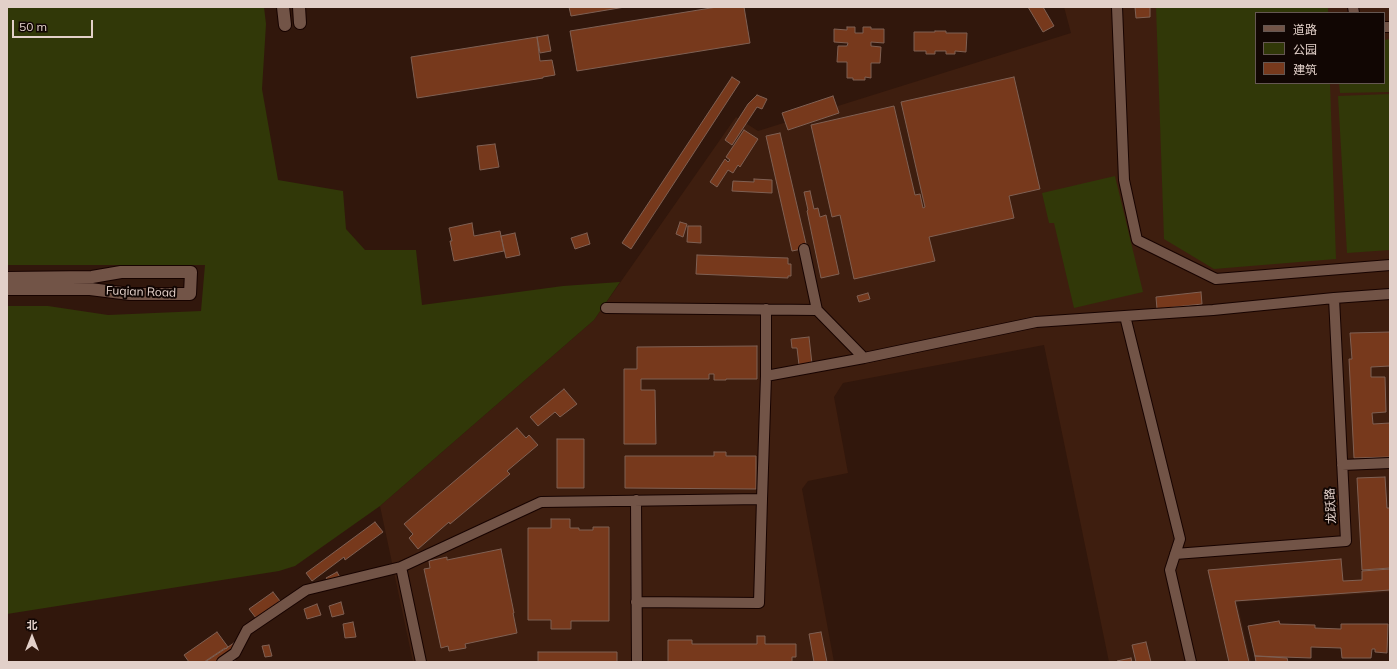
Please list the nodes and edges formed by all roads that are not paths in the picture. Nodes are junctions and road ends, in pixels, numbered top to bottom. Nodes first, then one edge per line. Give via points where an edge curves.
1 (283, 7) edge
2 (299, 7) edge
3 (1117, 7) edge
4 (300, 23) dead end
5 (285, 25) dead end
6 (804, 249) dead end
7 (1390, 265) edge
8 (7, 278) edge
9 (7, 289) edge
10 (1390, 294) edge
11 (1334, 298) junction
12 (606, 308) dead end
13 (766, 310) junction
14 (817, 310) junction
15 (1125, 316) junction
16 (864, 358) junction
17 (766, 376) junction
18 (1390, 463) edge
19 (1342, 465) junction
20 (762, 499) junction
21 (636, 500) junction
22 (1175, 554) junction
23 (401, 567) junction
24 (636, 602) junction
25 (222, 662) edge
26 (421, 662) edge
27 (637, 662) edge
28 (1191, 662) edge

1 - 5 street
2 - 4 street
3 - 7 street via 1124,180 1136,240 1216,279
6 - 14 street
8 - 9 street, Fuqian Road via 92,277 121,272 191,272 190,294 130,294 90,289
10 - 11 street
11 - 15 street
11 - 19 street, 龙跃路
12 - 13 street
13 - 14 street
13 - 17 street
14 - 16 street
15 - 16 street via 1036,322
15 - 22 street via 1180,539
16 - 17 street
17 - 20 street
18 - 19 street
19 - 22 street, 龙跃路 via 1346,541
20 - 21 street
20 - 24 street via 759,603
21 - 23 street via 541,502
21 - 24 street
22 - 28 street via 1170,570
23 - 25 street via 306,590 247,630 235,653
23 - 26 street
24 - 27 street

